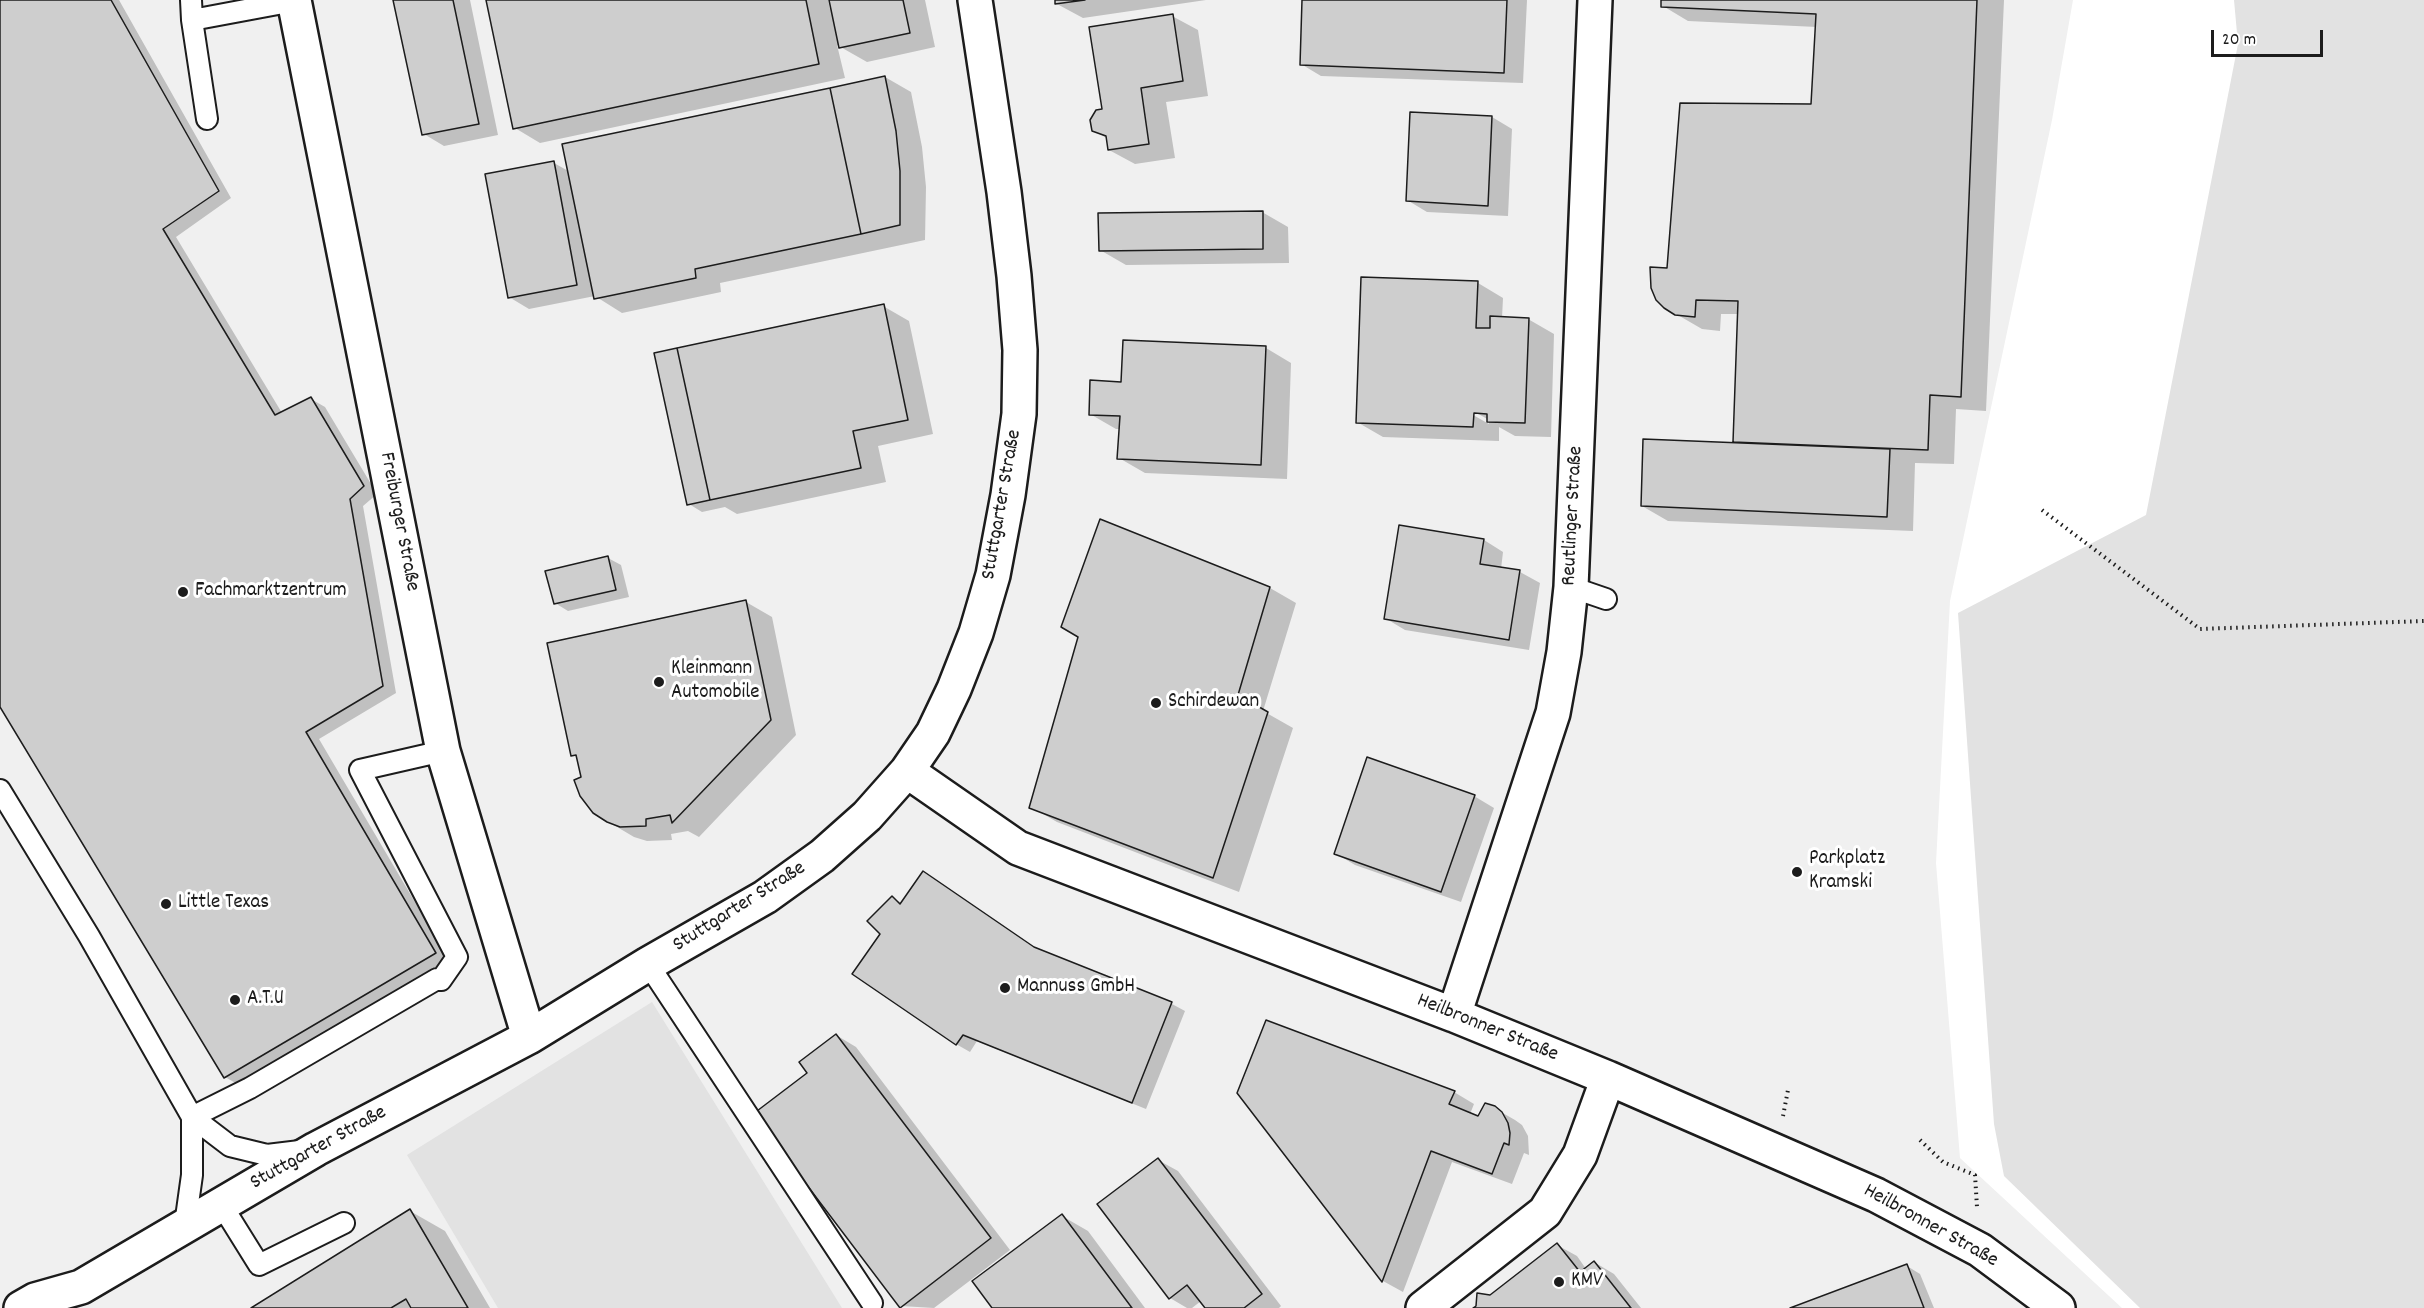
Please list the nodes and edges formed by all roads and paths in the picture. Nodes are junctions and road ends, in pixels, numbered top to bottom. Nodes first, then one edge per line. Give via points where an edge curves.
1 (191, 0) edge
2 (294, 0) edge
3 (975, 0) edge
4 (1595, 0) edge
5 (192, 20) junction
6 (207, 119) dead end
7 (2042, 510) dead end
8 (1571, 587) junction
9 (1606, 599) dead end
10 (2424, 621) edge
11 (444, 751) junction
12 (907, 771) junction
13 (0, 790) edge
14 (648, 964) junction
15 (1454, 1015) junction
16 (529, 1037) junction
17 (1608, 1078) junction
18 (192, 1117) junction
19 (1920, 1140) dead end
20 (316, 1149) junction
21 (220, 1204) junction
22 (344, 1222) dead end
23 (185, 1225) junction
24 (1980, 1250) junction
25 (75, 1298) edge
26 (872, 1303) dead end
27 (21, 1308) edge
28 (1423, 1308) edge
29 (2058, 1308) edge

1 - 5 lane
2 - 5 lane
2 - 11 street, Freiburger Straße
3 - 12 street, Stuttgarter Straße via 1014,276 1020,350 1019,414 993,575 976,633 933,733
4 - 8 street, Reutlinger Straße
5 - 6 lane
7 - 10 path via 2200,629
8 - 9 lane
8 - 15 street, Reutlinger Straße via 1553,712
11 - 16 street, Freiburger Straße
11 - 18 lane via 360,770 457,957 441,980 436,979 250,1088
12 - 14 street, Stuttgarter Straße via 867,816 822,856 765,897
12 - 15 street, Heilbronner Straße via 1018,848
13 - 18 lane
14 - 16 street, Stuttgarter Straße
14 - 26 lane
15 - 17 street, Heilbronner Straße
16 - 20 street, Stuttgarter Straße
17 - 24 street, Heilbronner Straße via 1876,1195
17 - 28 street via 1580,1155 1545,1212
18 - 20 lane via 230,1146 267,1155
18 - 23 lane via 192,1175
19 - 24 path via 1942,1162 1975,1175
20 - 21 street, Stuttgarter Straße
21 - 22 lane via 259,1265
21 - 23 street, Stuttgarter Straße
23 - 25 street, Stuttgarter Straße
24 - 29 street, Heilbronner Straße
25 - 27 street, Stuttgarter Straße via 35,1300

